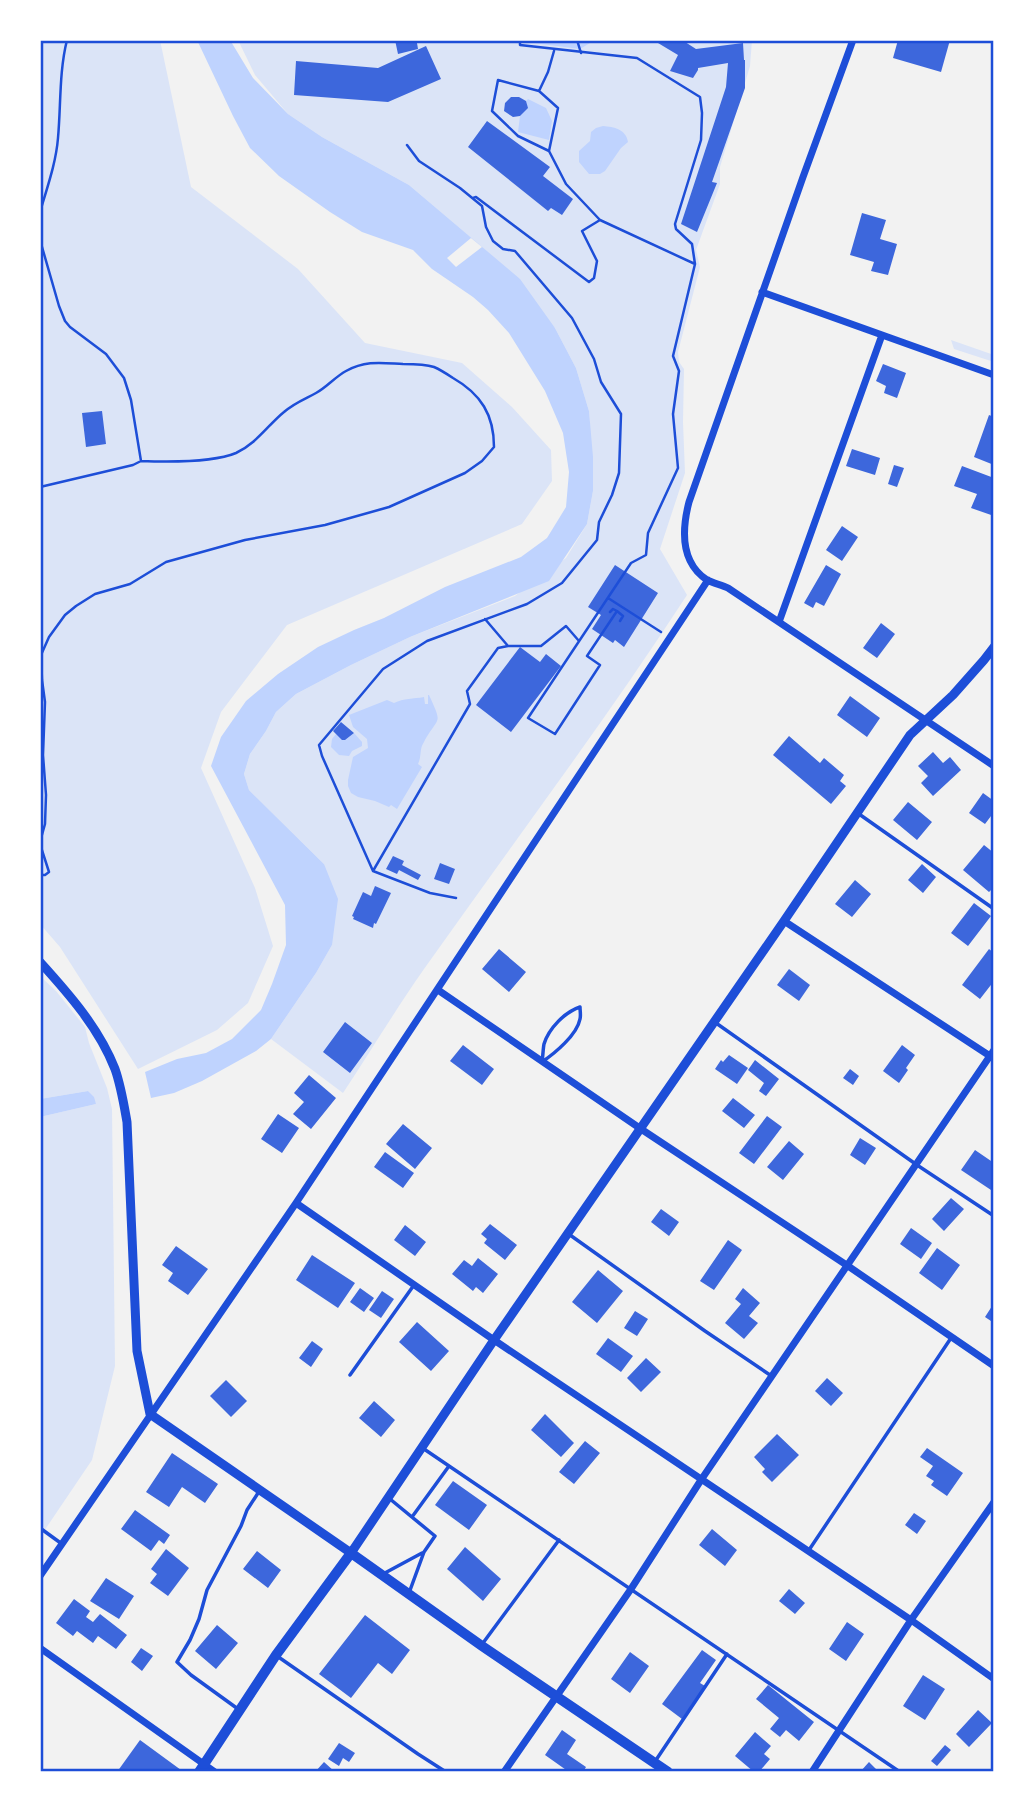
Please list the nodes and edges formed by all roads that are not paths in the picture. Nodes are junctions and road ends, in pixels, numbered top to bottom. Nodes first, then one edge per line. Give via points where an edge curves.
1 (853, 40) edge
2 (762, 292) junction
3 (882, 335) junction
4 (994, 375) edge
5 (708, 580) junction
6 (779, 622) junction
7 (994, 647) edge
8 (928, 720) junction
9 (994, 766) edge
10 (857, 813) junction
11 (994, 909) edge
12 (784, 921) junction
13 (40, 962) edge
14 (438, 990) junction
15 (714, 1022) junction
16 (993, 1055) edge
17 (542, 1062) junction
18 (641, 1129) junction
19 (917, 1165) junction
20 (296, 1203) junction
21 (994, 1216) edge
22 (568, 1234) junction
23 (848, 1266) junction
24 (414, 1285) junction
25 (951, 1337) junction
26 (494, 1340) junction
27 (994, 1366) edge
28 (350, 1375) dead end
29 (772, 1376) junction
30 (150, 1414) junction
31 (422, 1448) junction
32 (449, 1466) junction
33 (701, 1480) junction
34 (260, 1490) junction
35 (388, 1498) junction
36 (994, 1502) edge
37 (412, 1517) junction
38 (40, 1528) edge
39 (559, 1540) junction
40 (62, 1544) junction
41 (351, 1552) junction
42 (424, 1552) junction
43 (808, 1552) junction
44 (382, 1575) junction
45 (40, 1576) edge
46 (631, 1589) junction
47 (408, 1593) junction
48 (911, 1620) junction
49 (482, 1646) junction
50 (40, 1648) edge
51 (727, 1654) junction
52 (276, 1655) junction
53 (994, 1679) edge
54 (557, 1696) junction
55 (239, 1711) junction
56 (839, 1730) junction
57 (655, 1762) junction
58 (202, 1768) edge
59 (215, 1772) edge
60 (446, 1772) edge
61 (504, 1772) edge
62 (668, 1772) edge
63 (812, 1772) edge
64 (900, 1772) edge

1 - 2 street
2 - 3 street
2 - 5 street via 685,519 687,552
3 - 4 street
3 - 6 street
5 - 6 street
5 - 14 street
6 - 8 street
7 - 8 street
8 - 9 street
8 - 10 street via 910,736
10 - 11 lane
10 - 12 street
12 - 15 street
12 - 16 street
13 - 30 street via 71,996 106,1049 123,1098 137,1351
14 - 17 street
14 - 20 street
15 - 18 street
15 - 19 lane
16 - 19 street
17 - 17 lane via 559,1051 577,1027 580,1007 559,1020 545,1042
17 - 18 street
18 - 22 street
18 - 23 street
19 - 21 lane
19 - 23 street
20 - 24 street
20 - 30 street
22 - 26 street
22 - 29 lane
23 - 25 street
23 - 29 street
24 - 26 street
24 - 28 lane
25 - 27 street
25 - 43 lane
26 - 31 street
26 - 33 street
29 - 33 street
30 - 34 street
30 - 40 street
31 - 32 lane
31 - 35 street
32 - 37 lane
32 - 39 lane
33 - 43 street
33 - 46 street
34 - 41 street
34 - 55 lane via 207,1590 190,1640 177,1662
35 - 37 lane
35 - 41 street
36 - 48 street
37 - 42 lane via 435,1536
38 - 40 lane
39 - 46 lane
39 - 49 lane
40 - 45 street
41 - 44 main road
41 - 52 main road
42 - 44 lane
42 - 47 lane
43 - 48 street
44 - 47 main road
46 - 51 lane
46 - 54 street
47 - 49 main road
48 - 53 street
48 - 56 street
49 - 54 main road
50 - 58 street
51 - 56 lane
51 - 57 lane
52 - 55 main road
52 - 60 lane
54 - 57 main road
54 - 61 street
55 - 58 main road
56 - 63 street
56 - 64 lane
57 - 62 main road
58 - 59 street

